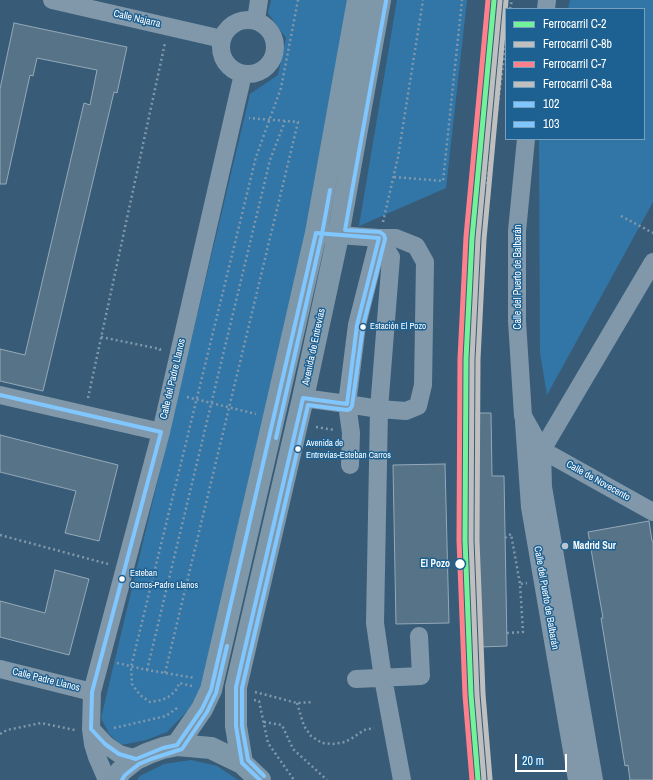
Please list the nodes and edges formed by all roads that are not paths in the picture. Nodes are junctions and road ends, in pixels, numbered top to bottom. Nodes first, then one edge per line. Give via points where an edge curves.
1 (52, 0) edge
2 (260, 0) edge
3 (358, 0) edge
4 (380, 0) edge
5 (256, 20) junction
6 (222, 39) junction
7 (243, 74) junction
8 (526, 140) edge
9 (316, 233) junction
10 (338, 236) junction
11 (379, 238) junction
12 (653, 262) edge
13 (0, 395) edge
14 (304, 398) junction
15 (347, 404) junction
16 (379, 409) junction
17 (523, 416) junction
18 (161, 432) junction
19 (542, 450) junction
20 (350, 465) dead end
21 (653, 512) edge
22 (419, 636) dead end
23 (0, 669) edge
24 (383, 678) junction
25 (356, 679) dead end
26 (92, 692) junction
27 (91, 729) junction
28 (177, 745) junction
29 (136, 759) junction
30 (242, 763) junction
31 (107, 780) edge
32 (114, 780) edge
33 (260, 780) edge
34 (402, 780) edge
35 (577, 780) edge
36 (594, 780) edge

1 - 6 street, Calle Najarra
2 - 5 street
3 - 9 main road
4 - 10 main road, Avenida de Entrevías
5 - 6 street via 235,23
5 - 7 street via 271,32 276,42 275,53 271,63 263,70
6 - 7 street via 221,52 225,61 233,70
7 - 18 street, Calle del Padre Llanos
8 - 17 street, Calle del Puerto de Balbarán via 517,231 517,321
9 - 10 street
9 - 28 main road via 211,690 202,709
10 - 11 street
10 - 14 main road, Avenida de Entrevías
11 - 15 street via 357,325
11 - 16 street via 391,257
11 - 16 street via 396,238 416,246 425,262 423,385 418,406 406,411
12 - 19 street
13 - 18 street
14 - 15 street
14 - 30 main road, Avenida de Entrevías via 236,687 236,726
15 - 16 street
15 - 20 street via 351,433
16 - 24 street via 375,623
17 - 19 street, Calle del Puerto de Balbarán
17 - 35 street, Calle del Puerto de Balbarán via 530,507
18 - 26 street, Calle del Padre Llanos
19 - 21 street, Calle de Novecento
19 - 36 street, Calle del Puerto de Balbarán via 543,487
22 - 24 street via 421,676
23 - 26 street, Calle Padre Llanos
24 - 25 street
24 - 34 street
26 - 27 street, Calle del Padre Llanos
27 - 29 street via 119,754
27 - 31 street, Calle del Padre Llanos via 97,757
28 - 29 main road
28 - 30 main road via 211,748
29 - 32 main road
30 - 33 main road

